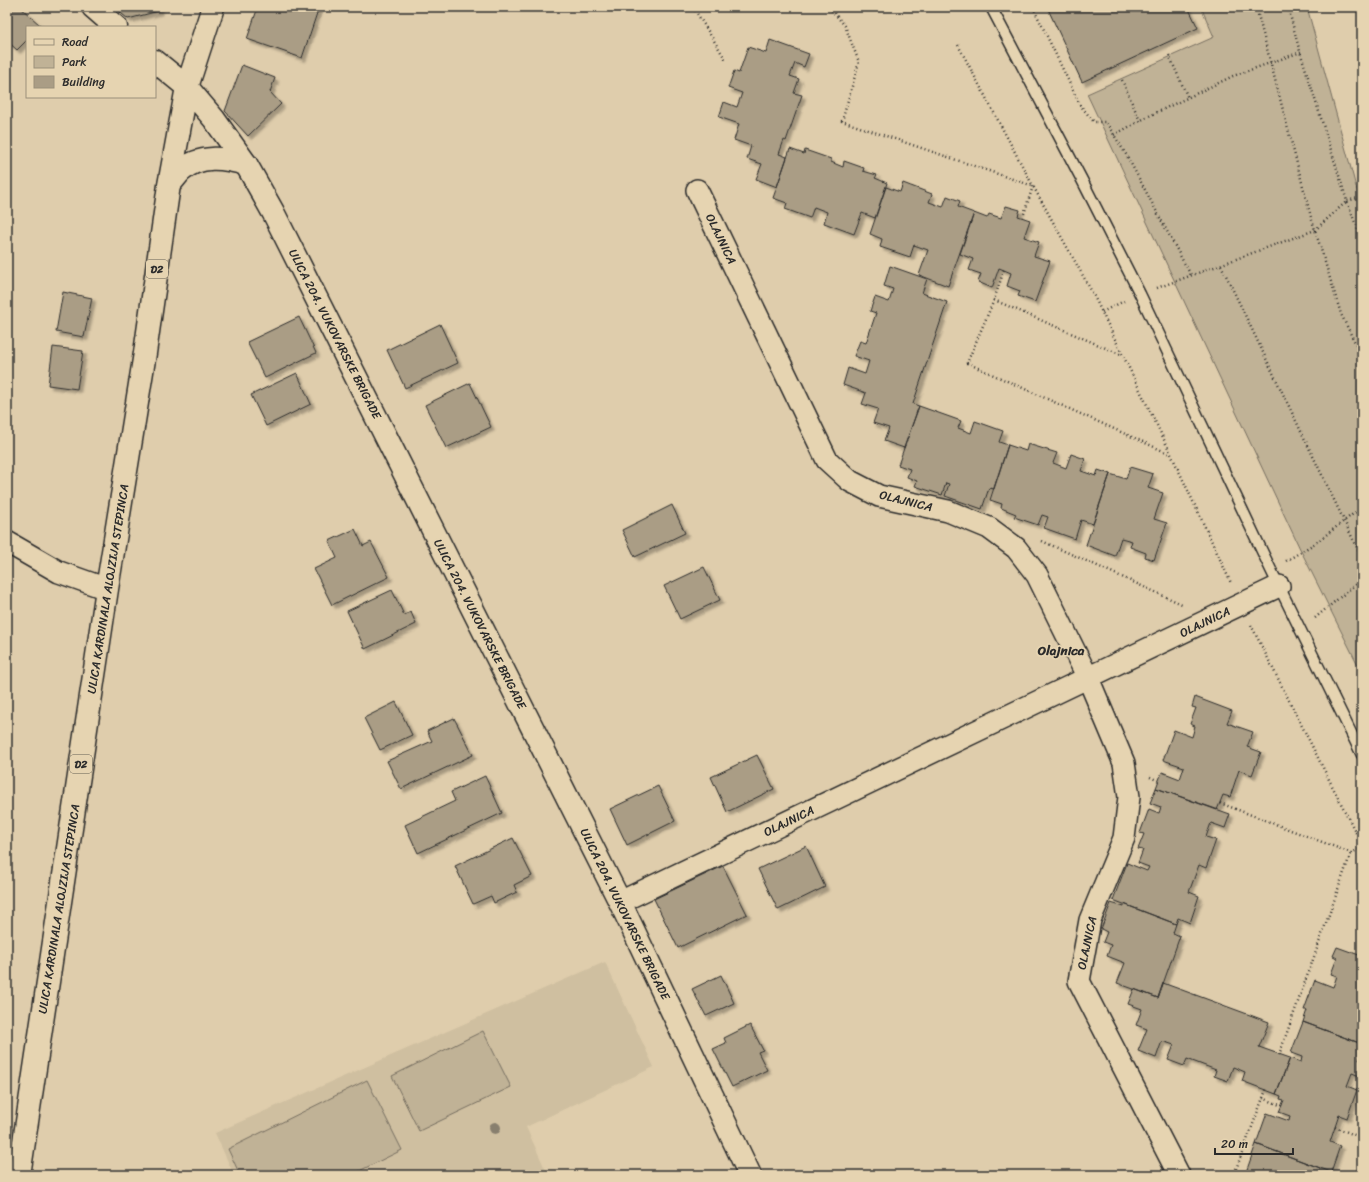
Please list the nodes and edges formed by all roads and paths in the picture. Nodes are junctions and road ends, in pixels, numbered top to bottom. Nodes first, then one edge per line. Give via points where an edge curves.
1 (93, 7) edge
2 (213, 7) edge
3 (693, 7) edge
4 (829, 7) edge
5 (991, 7) edge
6 (1033, 7) edge
7 (1256, 7) edge
8 (1288, 7) edge
9 (115, 26) edge
10 (958, 45) dead end
11 (1301, 52) junction
12 (1169, 55) dead end
13 (726, 60) dead end
14 (156, 62) edge
15 (1271, 63) junction
16 (1122, 80) dead end
17 (186, 87) junction
18 (1188, 98) junction
19 (1140, 121) junction
20 (1114, 135) junction
21 (246, 164) junction
22 (169, 185) junction
23 (1033, 186) junction
24 (697, 190) dead end
25 (1362, 197) edge
26 (1347, 201) junction
27 (1023, 217) dead end
28 (1315, 230) junction
29 (1362, 241) edge
30 (1221, 265) junction
31 (1004, 270) dead end
32 (1191, 275) junction
33 (1140, 294) junction
34 (994, 300) junction
35 (1102, 312) junction
36 (1122, 356) junction
37 (1362, 357) edge
38 (1171, 454) junction
39 (1362, 506) edge
40 (1344, 521) junction
41 (7, 542) edge
42 (1362, 558) edge
43 (1275, 578) junction
44 (1362, 579) edge
45 (107, 589) junction
46 (1241, 605) junction
47 (1300, 630) junction
48 (1088, 678) junction
49 (1362, 755) edge
50 (1220, 803) dead end
51 (1362, 846) edge
52 (1351, 853) junction
53 (620, 902) junction
54 (1279, 1055) dead end
55 (1266, 1090) dead end
56 (1263, 1098) junction
57 (1282, 1106) dead end
58 (1335, 1127) dead end
59 (1362, 1138) edge
60 (1236, 1169) dead end
61 (19, 1175) edge
62 (750, 1175) edge
63 (1179, 1175) edge

1 - 9 main road
2 - 17 main road, ULICA KARDINALA ALOJZIJA STEPINCA / D2
3 - 13 path
4 - 23 path via 845,26 859,62 842,121
5 - 33 lane
6 - 20 path via 1080,105 1094,122 1106,122
7 - 15 path
8 - 11 path
10 - 23 path
11 - 15 path
11 - 26 path
12 - 18 path
14 - 17 main road, ULICA 204. VUKOVARSKE BRIGADE
15 - 18 path via 1233,76
15 - 28 path
16 - 19 path
17 - 21 main road, ULICA 204. VUKOVARSKE BRIGADE via 214,119
17 - 22 main road, ULICA KARDINALA ALOJZIJA STEPINCA / D2
18 - 19 path
19 - 20 path
20 - 32 path
21 - 22 main road via 212,158 196,162 182,170
21 - 53 main road, ULICA 204. VUKOVARSKE BRIGADE via 274,212
22 - 45 main road, ULICA KARDINALA ALOJZIJA STEPINCA / D2
23 - 27 path
23 - 35 path
24 - 48 street, OLAJNICA via 827,460 850,481 879,496 948,511 989,528 1016,548 1037,575
25 - 26 path
26 - 28 path
26 - 29 path
28 - 30 path
28 - 37 path via 1341,314
30 - 32 path
30 - 40 path
31 - 34 path
32 - 33 path
33 - 35 path
33 - 43 lane
34 - 36 path
34 - 38 path via 967,363
35 - 36 path
36 - 38 path
38 - 46 path
39 - 40 path
40 - 42 path
40 - 43 path
41 - 45 street via 59,572
43 - 46 street, OLAJNICA
43 - 47 lane
44 - 47 path
45 - 61 main road, ULICA KARDINALA ALOJZIJA STEPINCA / D2
46 - 48 street, OLAJNICA
46 - 51 path
47 - 49 lane
48 - 53 street, OLAJNICA
48 - 63 street, OLAJNICA via 1124,763 1129,797 1124,838 1090,920 1080,981
50 - 52 path
51 - 52 path
52 - 54 path
53 - 62 main road, ULICA 204. VUKOVARSKE BRIGADE
55 - 56 path
56 - 57 path
56 - 60 path
58 - 59 path

